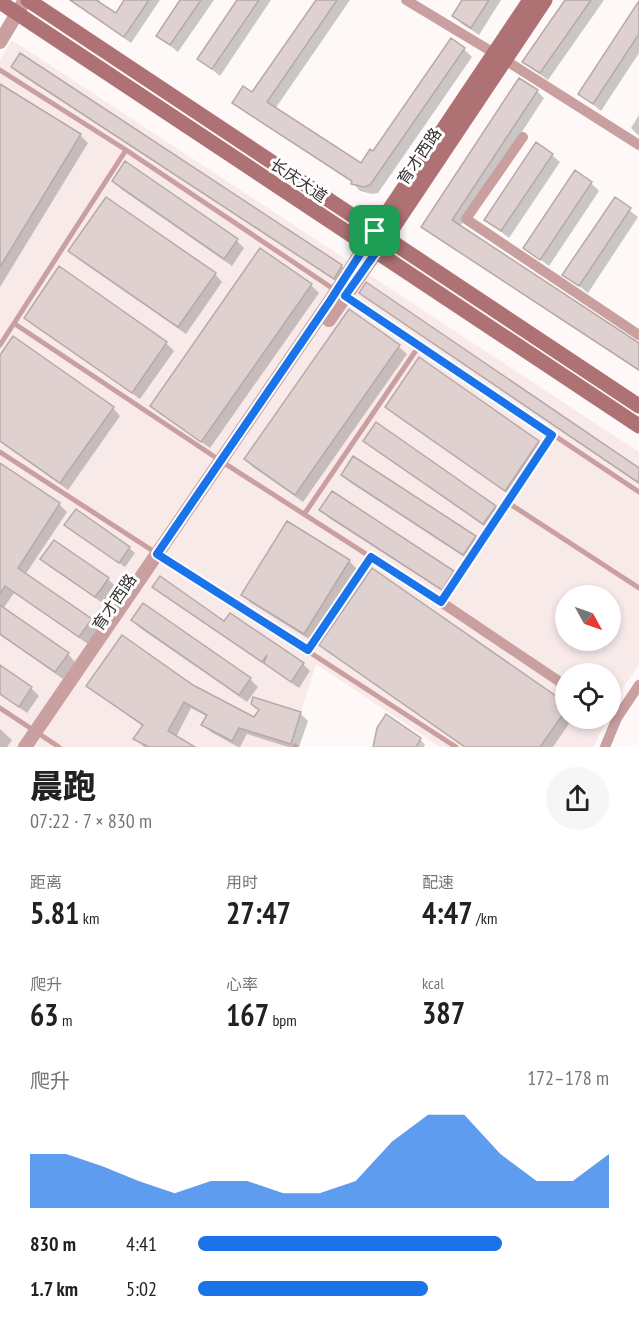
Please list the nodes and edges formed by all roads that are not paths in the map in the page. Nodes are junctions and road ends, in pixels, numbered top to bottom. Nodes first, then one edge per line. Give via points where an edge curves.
1 (406, 0) edge
2 (530, 0) edge
3 (545, 0) edge
4 (16, 4) edge
5 (0, 28) edge
6 (0, 42) edge
7 (500, 57) junction
8 (0, 70) edge
9 (523, 137) dead end
10 (639, 145) edge
11 (126, 150) junction
12 (381, 235) junction
13 (371, 249) junction
14 (341, 294) junction
15 (15, 324) junction
16 (639, 335) edge
17 (0, 345) edge
18 (419, 346) junction
19 (639, 406) edge
20 (639, 426) edge
21 (552, 435) junction
22 (0, 452) edge
23 (225, 463) junction
24 (639, 492) edge
25 (507, 502) junction
26 (305, 513) junction
27 (161, 557) junction
28 (371, 557) junction
29 (639, 588) edge
30 (441, 602) junction
31 (308, 650) junction
32 (555, 679) edge
33 (639, 685) edge
34 (621, 707) edge
35 (0, 708) edge
36 (610, 729) edge
37 (38, 738) edge
38 (25, 747) edge
39 (59, 747) edge
40 (456, 747) edge
41 (605, 747) edge

1 - 7 street
2 - 7 main road, 育才西路
3 - 7 main road, 育才西路
4 - 5 street
4 - 6 street
4 - 12 main road, 长庆大道
4 - 13 main road, 长庆大道
7 - 10 street
7 - 12 main road, 育才西路
8 - 11 lane
9 - 16 street via 466,219
11 - 14 lane
11 - 15 lane
12 - 13 street, 育才西路
12 - 19 main road, 长庆大道
13 - 14 street, 育才西路
13 - 20 main road, 长庆大道
14 - 18 lane
14 - 23 street, 育才西路
15 - 17 lane
15 - 23 lane
18 - 21 lane
18 - 26 lane
21 - 24 lane
21 - 25 lane
22 - 27 lane
23 - 26 lane
23 - 27 street, 育才西路
25 - 29 lane
25 - 30 lane
26 - 28 lane
27 - 31 lane
27 - 37 street, 育才西路
28 - 30 lane
28 - 31 lane
30 - 32 street
31 - 40 lane
33 - 34 street
35 - 37 lane
36 - 41 street
37 - 38 street, 育才西路
37 - 39 lane

